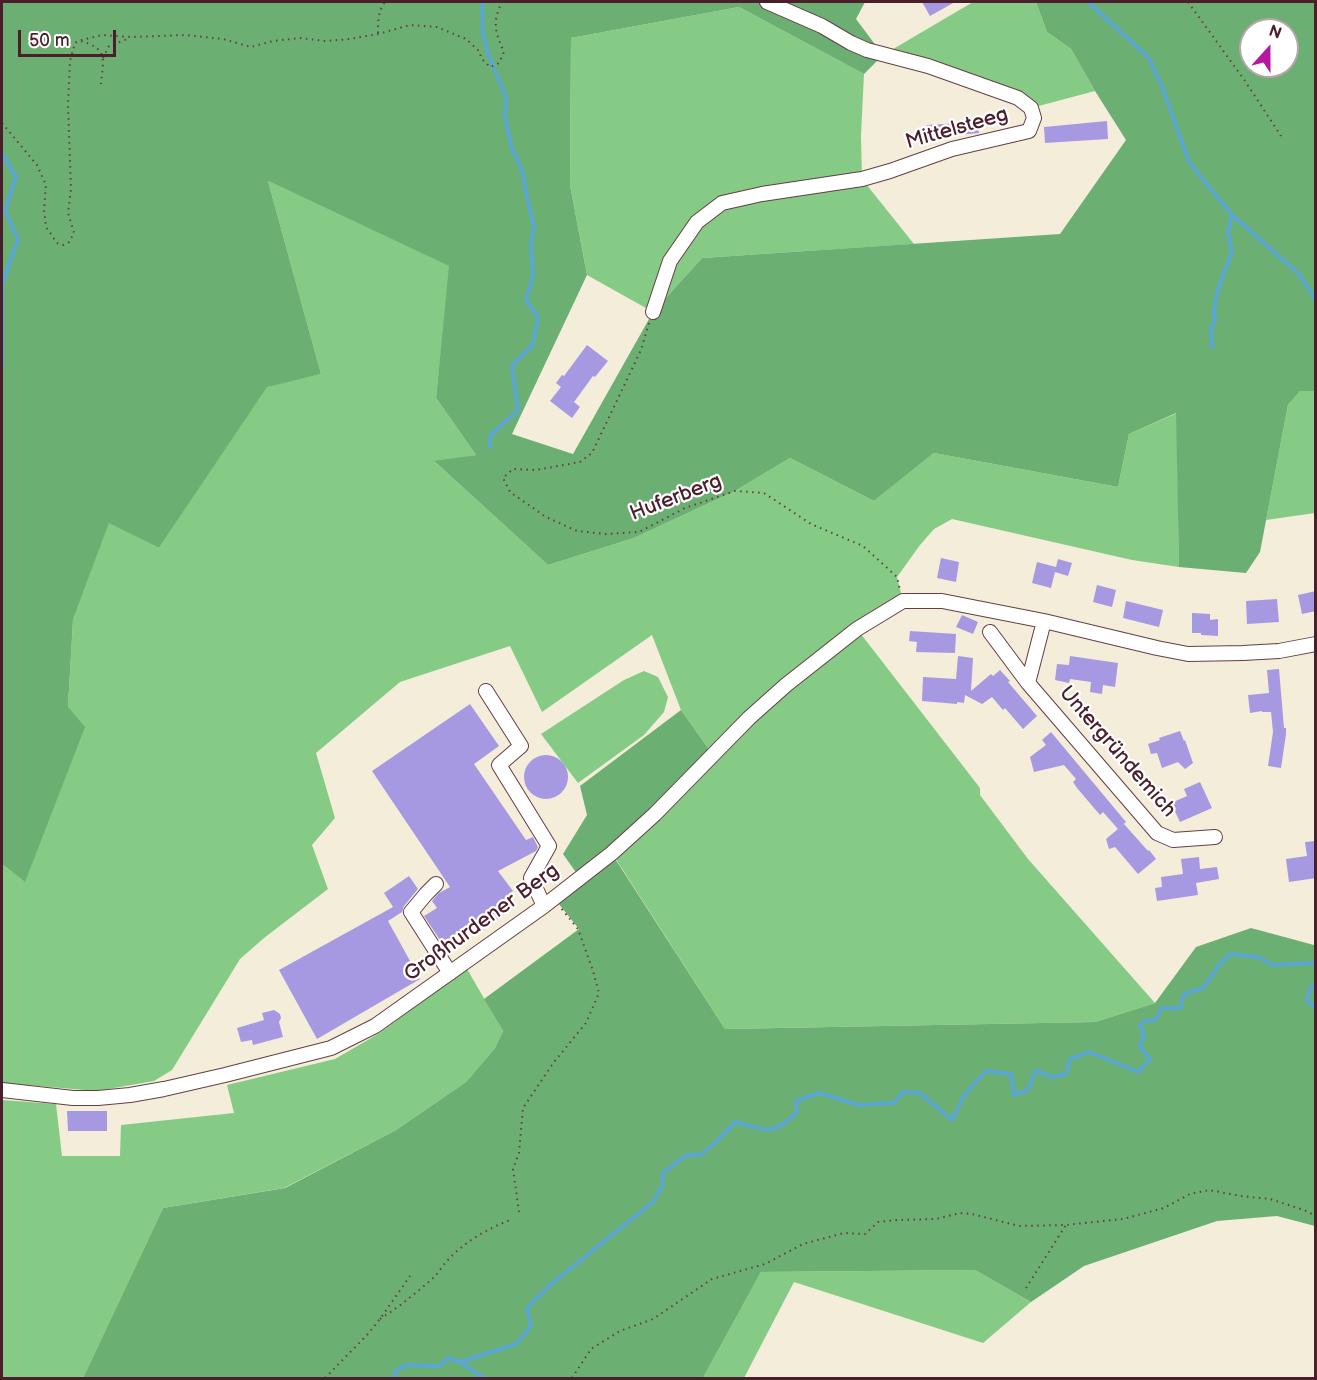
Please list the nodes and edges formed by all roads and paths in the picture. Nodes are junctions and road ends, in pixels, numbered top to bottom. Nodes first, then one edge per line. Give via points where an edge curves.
1 (385, 2) edge
2 (502, 2) edge
3 (767, 2) edge
4 (1188, 2) edge
5 (378, 34) junction
6 (131, 37) junction
7 (78, 41) junction
8 (103, 58) junction
9 (101, 84) dead end
10 (2, 123) edge
11 (1281, 136) dead end
12 (653, 312) joint
13 (903, 601) junction
14 (1044, 621) junction
15 (990, 632) dead end
16 (1316, 644) edge
17 (1028, 683) junction
18 (486, 691) dead end
19 (1215, 837) dead end
20 (436, 884) dead end
21 (549, 902) junction
22 (450, 973) junction
23 (2, 1090) edge
24 (519, 1212) dead end
25 (1316, 1215) edge
26 (510, 1220) dead end
27 (1066, 1225) junction
28 (410, 1276) dead end
29 (1026, 1288) dead end
30 (380, 1319) junction
31 (325, 1378) edge
32 (572, 1378) edge

1 - 5 path via 378,19
2 - 5 path via 495,21 504,52 499,63 490,67 466,39 437,27 410,25
3 - 12 street, Mittelsteeg via 867,50 928,66 1018,98 1031,108 1034,118 1029,131 952,149 862,179 722,203 697,222 670,261
4 - 11 path
5 - 6 path via 325,41 300,38 251,47 186,35
6 - 7 path via 102,35
6 - 8 path via 109,46
7 - 8 path via 99,50
7 - 10 path via 70,61 68,105 69,213 74,233 69,242 57,243 46,227 46,185 37,165
8 - 9 path
12 - 13 path, Huferberg via 641,350 592,453 580,462 536,470 513,469 503,478 510,492 546,517 577,531 605,534 639,532 685,508 735,491 765,493 811,524 863,546 897,577
13 - 14 street via 942,601
13 - 21 street, Großhurdener Berg via 857,629 786,685 612,854
14 - 16 street via 1188,654 1279,651
14 - 17 street, Untergründemich
15 - 17 street, Untergründemich
17 - 19 street, Untergründemich via 1157,833 1173,840
18 - 21 street via 520,746 499,765 549,846 531,878
20 - 22 street via 411,912
21 - 22 street, Großhurdener Berg
21 - 24 path via 578,928 599,993 586,1023 523,1108 519,1153 513,1169
22 - 23 street, Großhurdener Berg via 375,1026 331,1048 225,1076 98,1098
25 - 27 path via 1270,1199 1209,1190 1123,1219
26 - 30 path via 473,1238 418,1292
27 - 29 path
27 - 32 path via 1020,1226 960,1214 936,1220 878,1222 865,1234 844,1233 803,1244 765,1264 712,1279 653,1319 620,1331 591,1349
28 - 30 path
30 - 31 path

